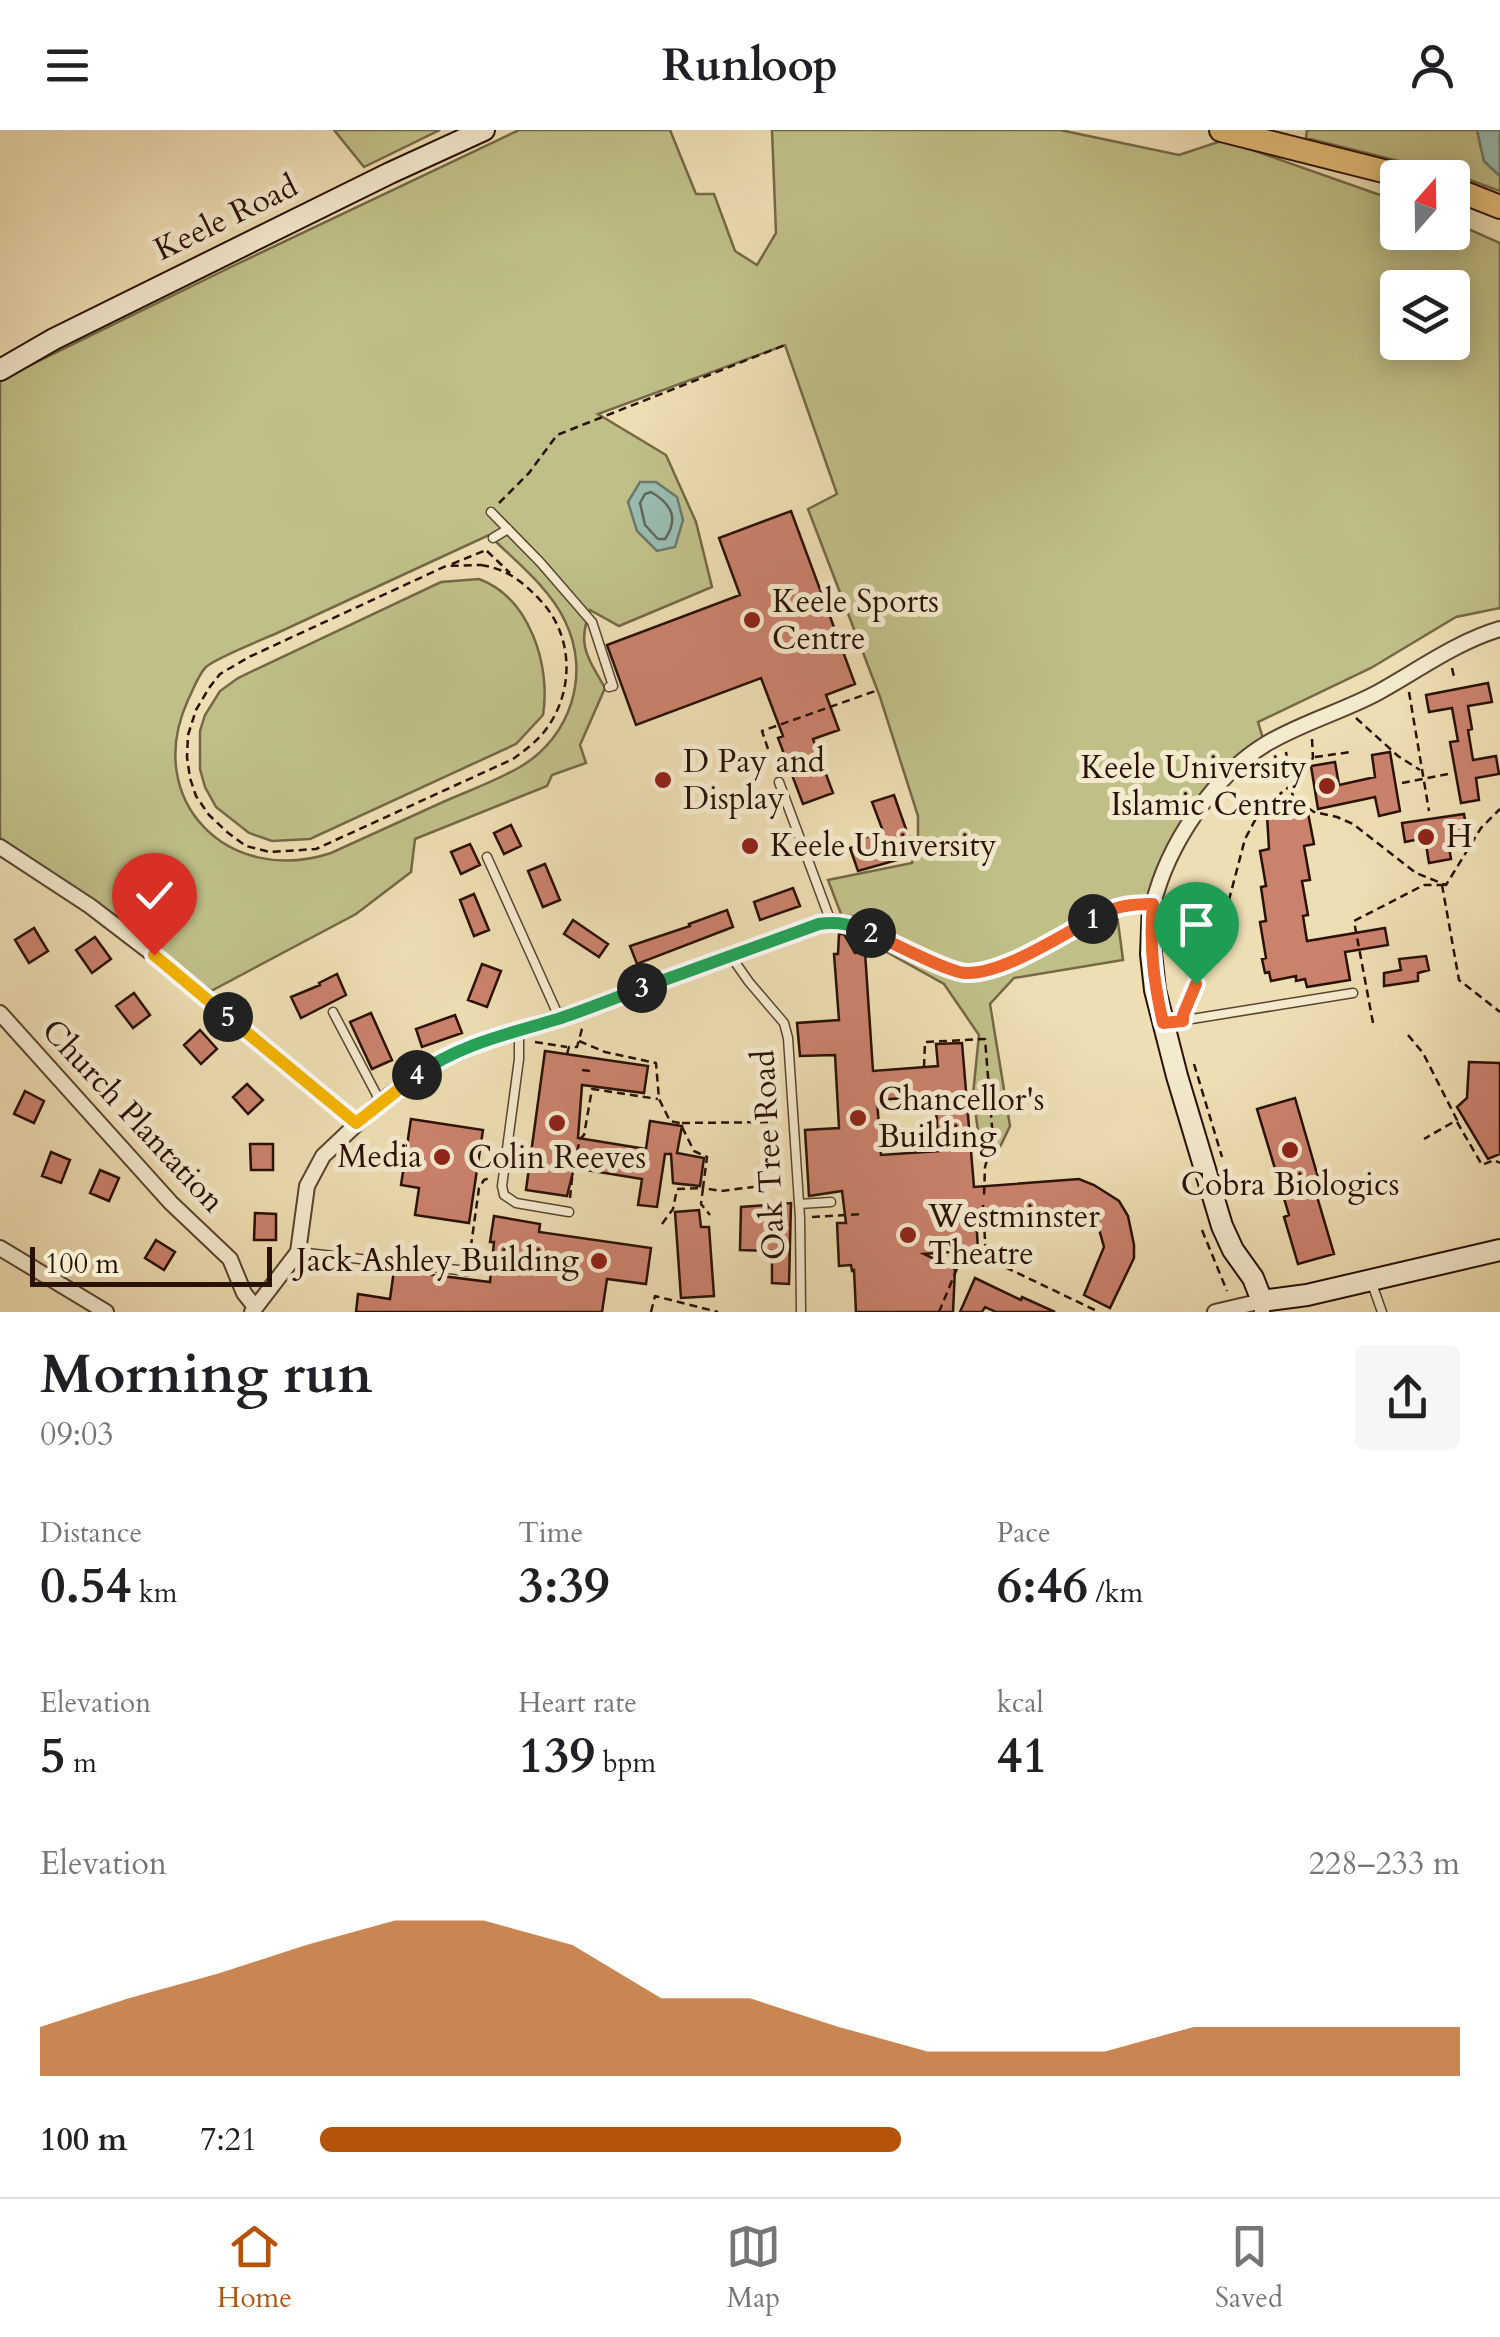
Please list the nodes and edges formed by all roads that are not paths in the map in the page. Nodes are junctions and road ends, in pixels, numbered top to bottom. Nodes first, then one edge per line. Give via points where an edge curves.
1 (484, 130) edge
2 (1221, 130) edge
3 (1380, 170) edge
4 (1470, 195) edge
5 (1500, 207) edge
6 (0, 370) edge
7 (491, 512) road end
8 (508, 529) junction
9 (493, 538) dead end
10 (1500, 629) edge
11 (609, 687) dead end
12 (779, 782) dead end
13 (0, 847) edge
14 (488, 856) dead end
15 (1153, 904) junction
16 (831, 922) junction
17 (730, 955) junction
18 (1353, 993) dead end
19 (333, 1012) dead end
20 (0, 1013) edge
21 (560, 1018) junction
22 (1173, 1022) junction
23 (519, 1029) junction
24 (380, 1102) junction
25 (356, 1123) junction
26 (831, 1202) dead end
27 (800, 1204) junction
28 (569, 1212) road end
29 (0, 1248) edge
30 (1500, 1250) edge
31 (298, 1252) junction
32 (467, 1271) road end
33 (1371, 1281) junction
34 (1262, 1306) edge
35 (98, 1310) edge
36 (254, 1310) edge
37 (1222, 1310) edge
38 (801, 1312) edge
39 (1382, 1312) edge

1 - 6 street, Keele Road
2 - 3 main road
4 - 5 main road
7 - 8 lane
8 - 9 lane
8 - 11 lane via 592,622
10 - 15 street via 1252,754 1194,816
12 - 16 lane
13 - 25 street via 141,945
14 - 21 lane
15 - 16 street via 1108,910 1008,964 962,973 851,924
15 - 22 street via 1155,990
16 - 17 street
17 - 21 street
17 - 27 lane, Oak Tree Road via 784,1023
18 - 22 lane
19 - 24 lane
20 - 36 street, Church Plantation via 230,1259
21 - 23 street
22 - 34 street via 1222,1226
23 - 24 street via 434,1063
23 - 28 lane via 504,1195
24 - 25 street
25 - 31 street via 323,1156 307,1186
26 - 27 lane
27 - 38 lane, Oak Tree Road
29 - 35 street
30 - 33 street
31 - 32 lane
31 - 36 street
33 - 34 street
33 - 39 lane
34 - 37 street

